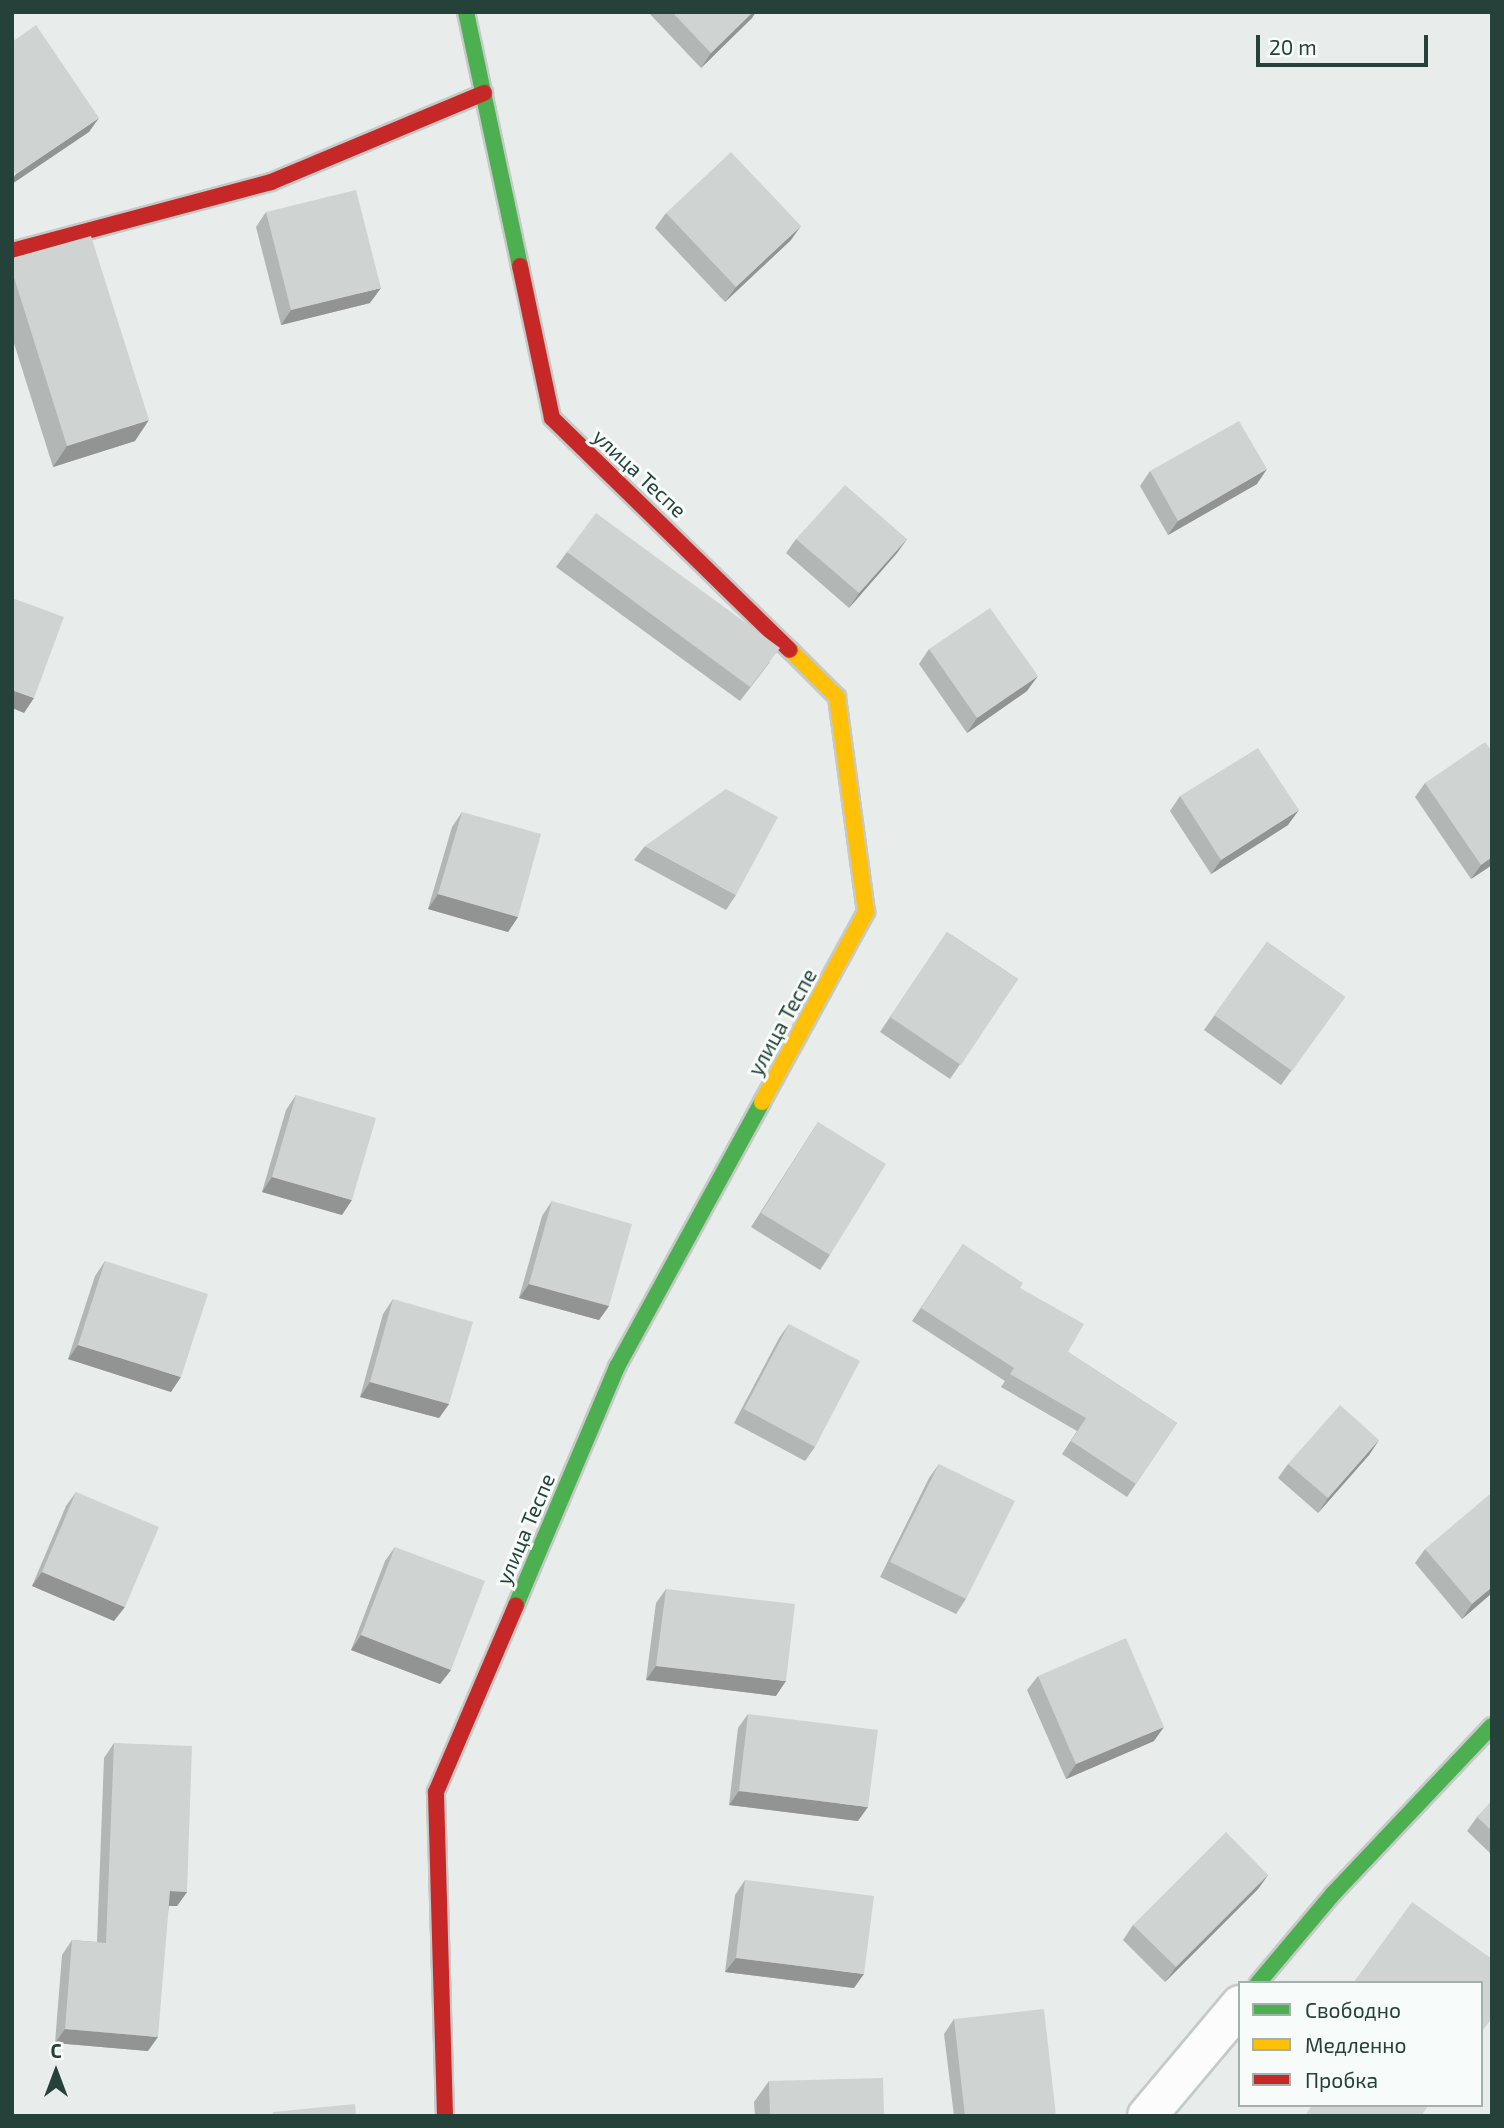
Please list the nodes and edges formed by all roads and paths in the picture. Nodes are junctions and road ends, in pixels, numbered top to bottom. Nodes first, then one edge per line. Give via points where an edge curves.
1 (466, 12) edge
2 (484, 93) junction
3 (12, 251) edge
4 (1492, 1726) edge
5 (1260, 1981) edge
6 (1238, 2007) edge
7 (445, 2116) edge
8 (1147, 2116) edge

1 - 2 street, улица Теспе
2 - 3 street via 271,182
2 - 7 street, улица Теспе via 551,418 728,586 836,697 866,912 617,1367 436,1792
4 - 5 street via 1333,1894
6 - 8 street

